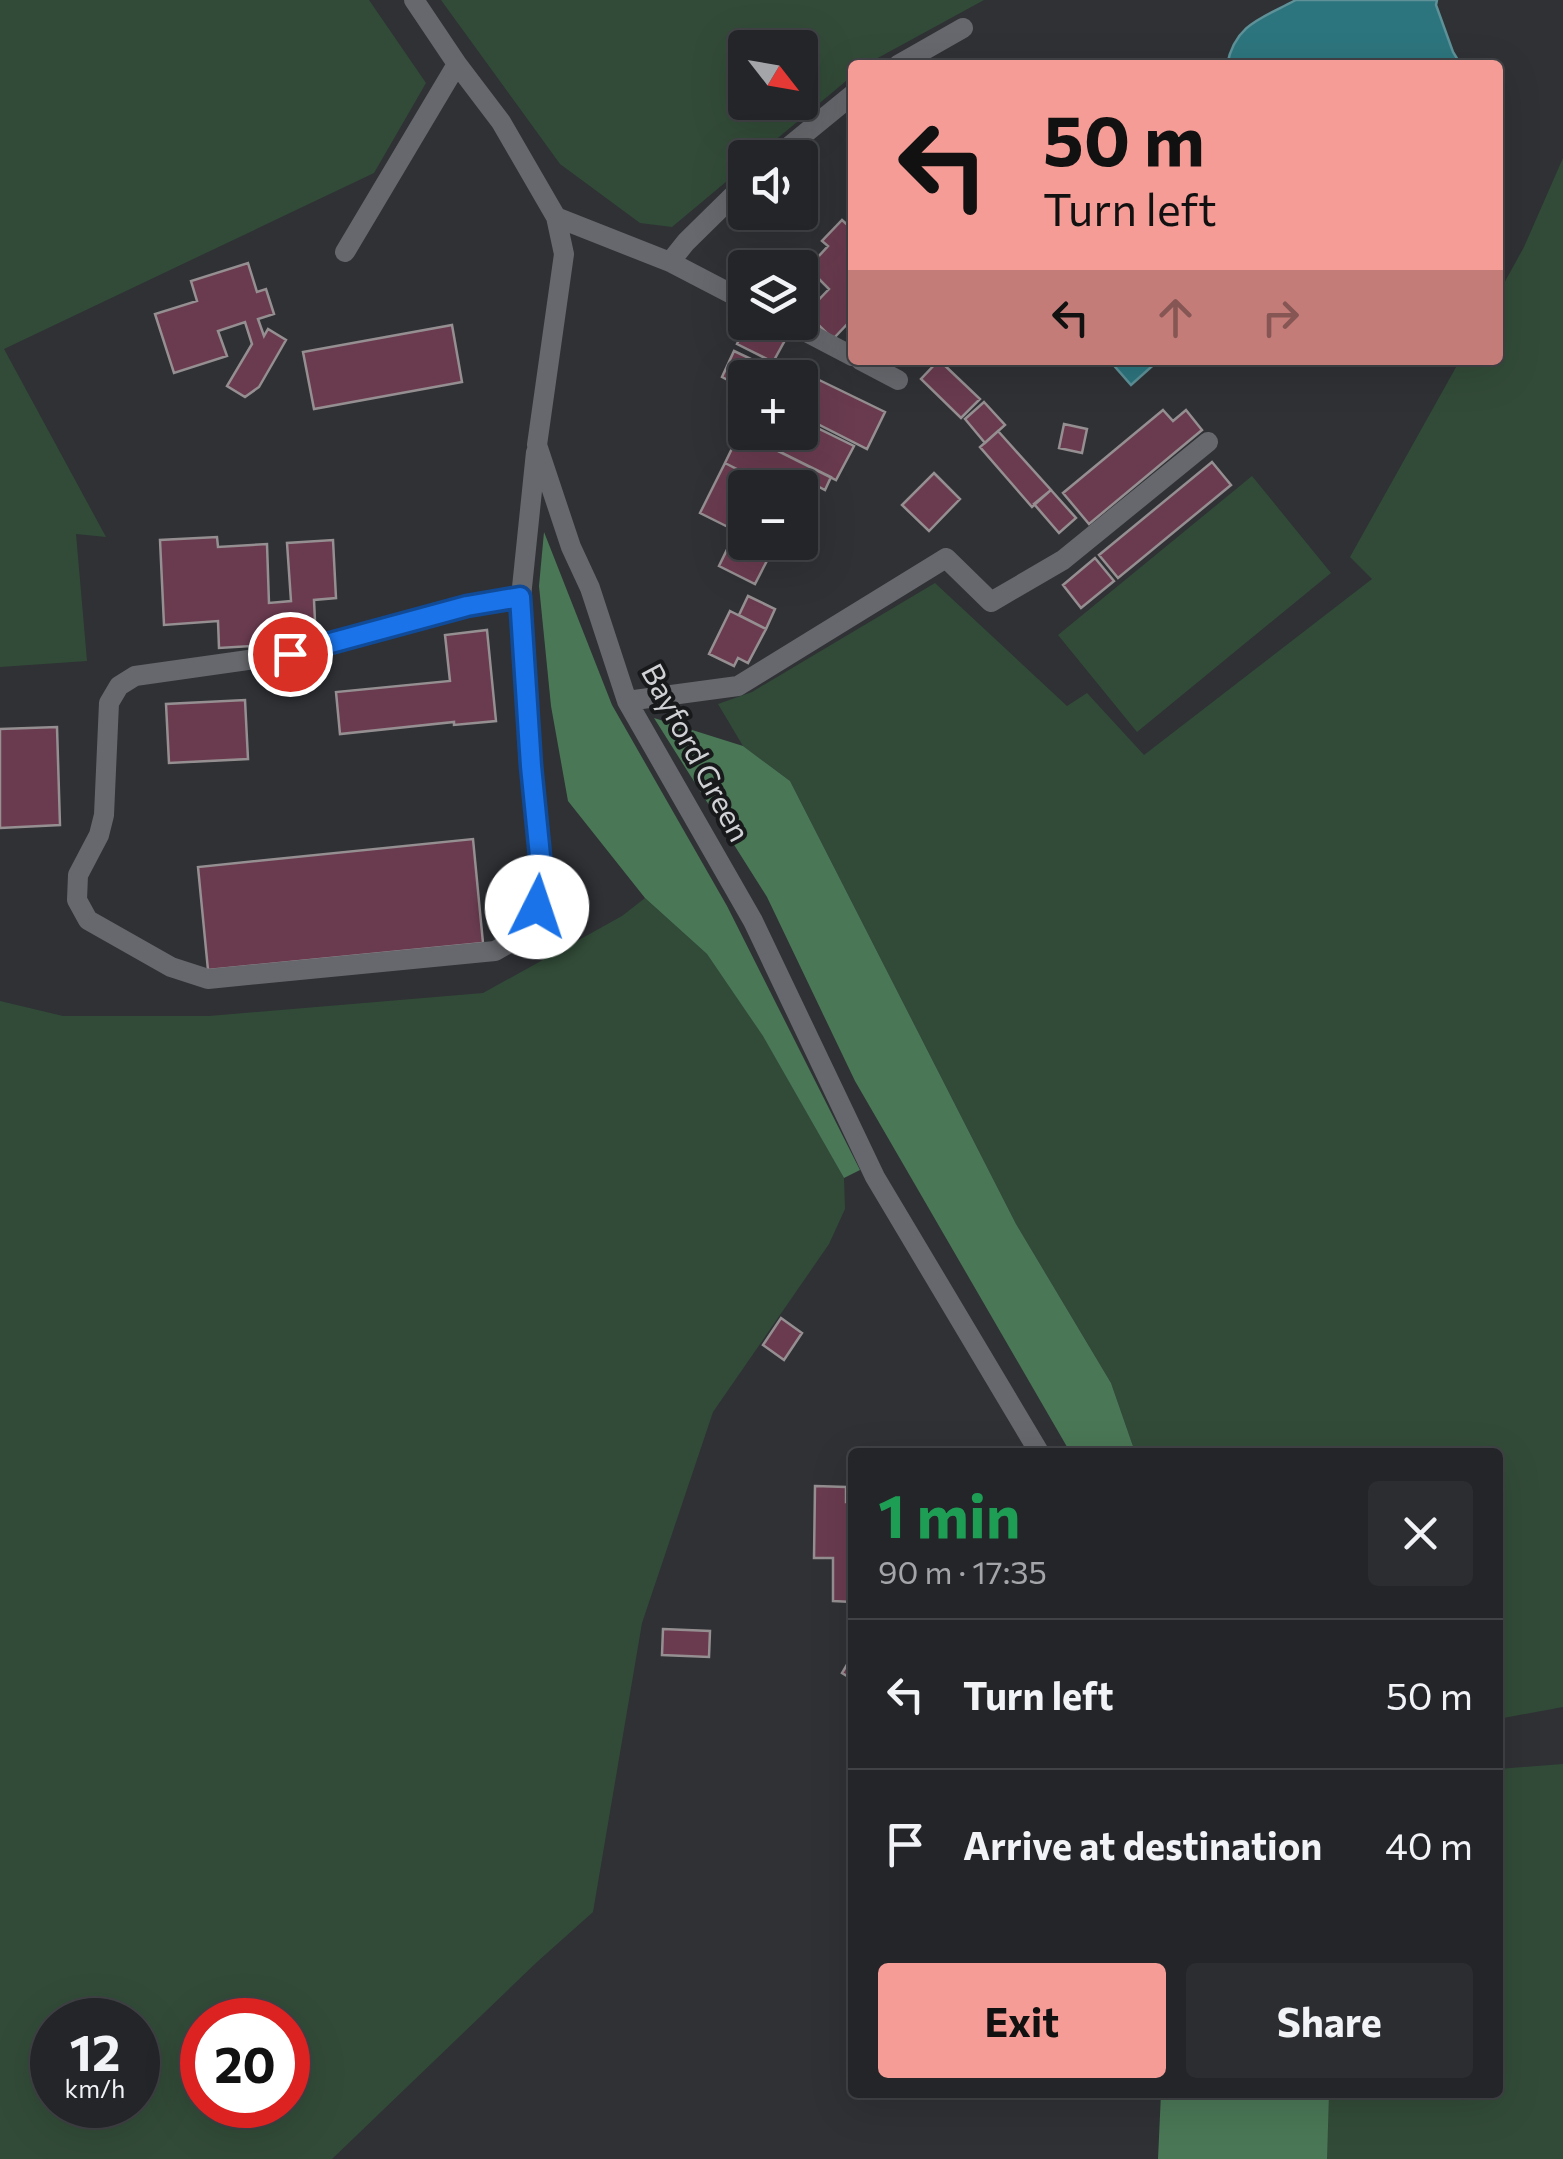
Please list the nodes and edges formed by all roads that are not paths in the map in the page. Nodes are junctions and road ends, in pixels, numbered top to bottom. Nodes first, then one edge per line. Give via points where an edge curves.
1 (414, 0) edge
2 (963, 28) dead end
3 (907, 60) edge
4 (457, 64) junction
5 (848, 98) edge
6 (796, 140) edge
7 (728, 201) edge
8 (556, 218) junction
9 (345, 252) dead end
10 (670, 262) junction
11 (728, 292) edge
12 (818, 338) edge
13 (848, 354) edge
14 (870, 365) edge
15 (898, 380) dead end
16 (1208, 442) dead end
17 (537, 444) junction
18 (520, 597) junction
19 (627, 701) junction
20 (1037, 1448) edge

1 - 4 lane, Bayford Green
2 - 3 lane
4 - 8 lane, Bayford Green via 501,122
4 - 9 lane
5 - 6 lane
7 - 10 lane
8 - 10 lane
8 - 17 lane, Bayford Green via 564,254
10 - 11 lane
12 - 13 lane
14 - 15 lane
16 - 19 lane via 1062,560 990,602 946,558 738,686
17 - 18 lane
17 - 19 lane, Bayford Green
18 - 18 lane via 541,866 537,907 525,934 495,951 208,979 171,967 88,920 77,900 78,875 104,815 109,703 119,686 134,676 290,654
19 - 20 lane, Bayford Green via 753,921 876,1178

